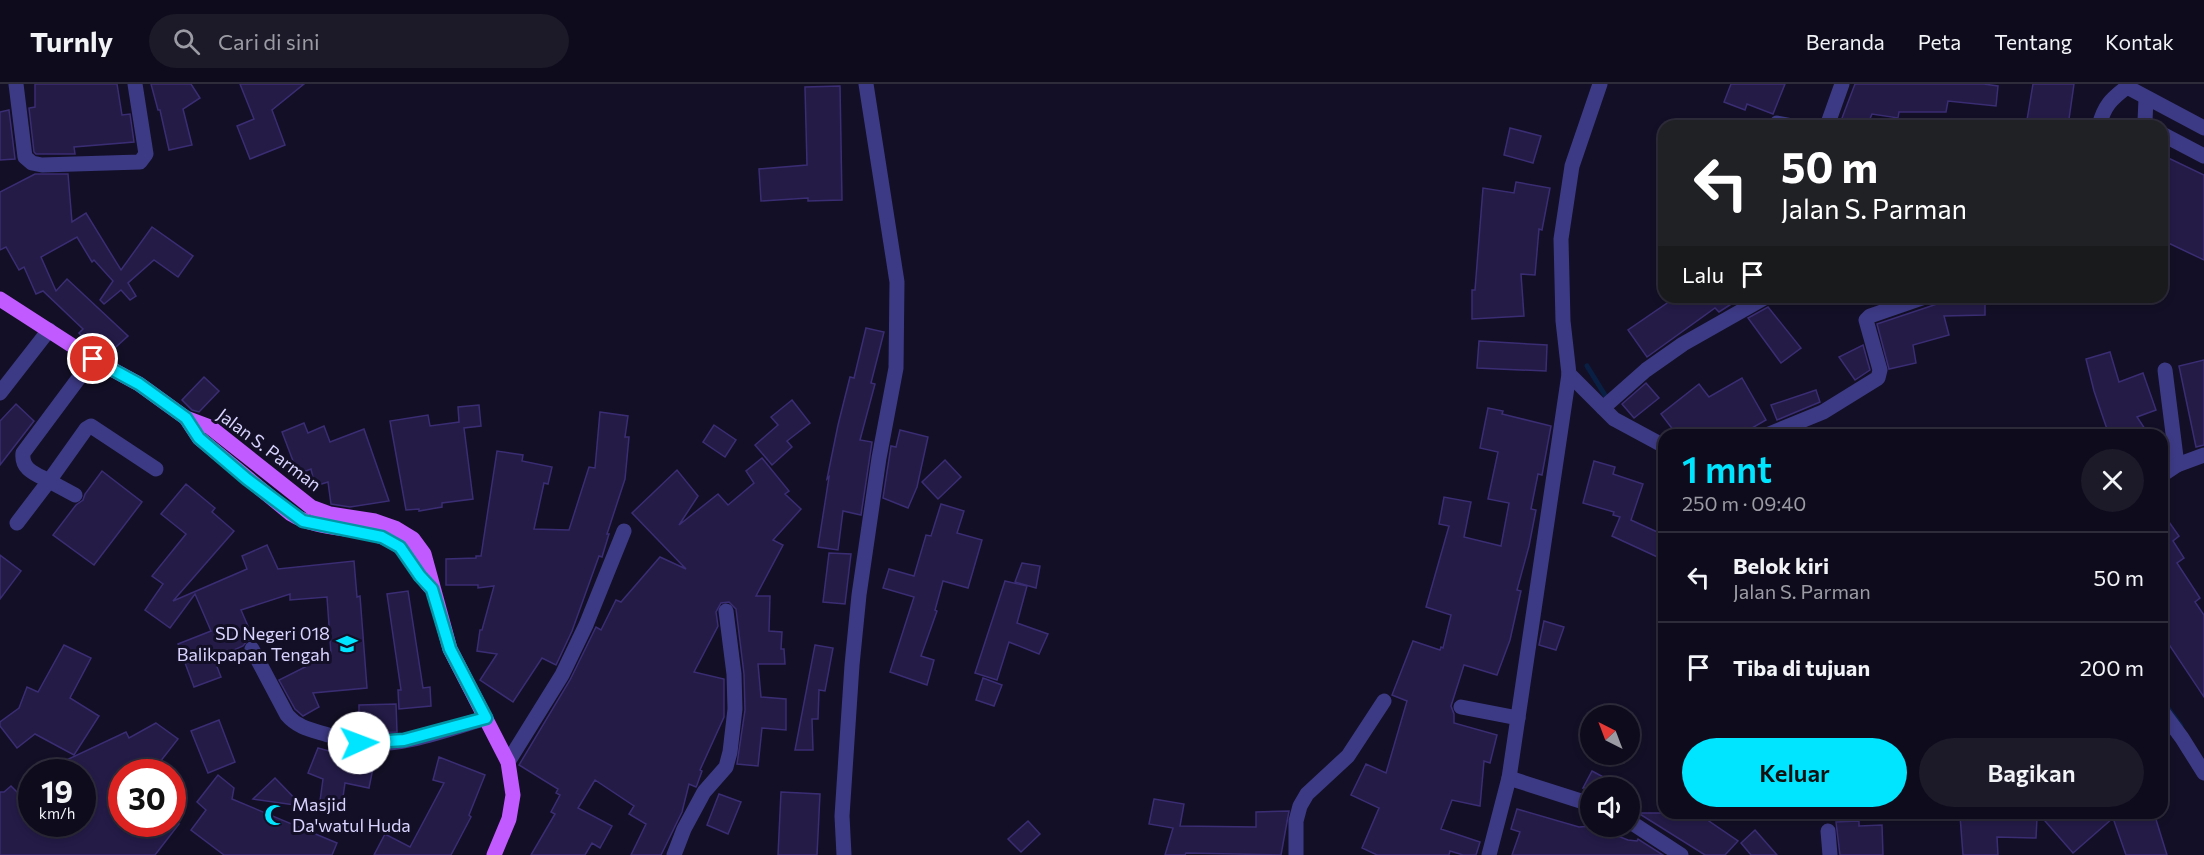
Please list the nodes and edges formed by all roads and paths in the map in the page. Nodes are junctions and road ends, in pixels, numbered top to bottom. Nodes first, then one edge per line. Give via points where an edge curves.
1 (16, 84) edge
2 (135, 84) edge
3 (866, 84) edge
4 (1600, 84) edge
5 (1842, 84) edge
6 (2127, 86) edge
7 (2146, 99) junction
8 (1829, 120) edge
9 (2101, 120) edge
10 (2145, 120) edge
11 (2204, 128) edge
12 (2168, 137) edge
13 (2204, 156) edge
14 (0, 299) edge
15 (1756, 303) edge
16 (1907, 303) edge
17 (49, 330) junction
18 (93, 359) junction
19 (2165, 370) dead end
20 (1569, 374) junction
21 (0, 393) edge
22 (1603, 408) junction
23 (1782, 429) edge
24 (1658, 443) edge
25 (2204, 455) edge
26 (2177, 465) junction
27 (156, 469) dead end
28 (2168, 471) edge
29 (49, 480) junction
30 (75, 495) dead end
31 (17, 523) dead end
32 (624, 531) dead end
33 (726, 611) dead end
34 (252, 649) dead end
35 (1384, 701) dead end
36 (1461, 707) dead end
37 (486, 718) junction
38 (1518, 718) junction
39 (2168, 719) edge
40 (508, 762) junction
41 (2204, 773) edge
42 (1509, 778) junction
43 (1580, 801) edge
44 (1640, 828) edge
45 (1828, 831) dead end
46 (494, 855) edge
47 (674, 855) edge
48 (844, 855) edge
49 (1296, 855) edge
50 (1489, 855) edge
51 (1681, 855) edge
52 (1830, 855) edge

1 - 2 street via 24,157 42,165 144,159
3 - 48 street via 897,282 896,368 859,595 842,816
4 - 20 street via 1572,166 1561,239
5 - 8 street
6 - 7 street
6 - 9 street via 2111,99
7 - 10 street
7 - 11 street
12 - 13 street
14 - 17 main road, Jalan S. Parman
15 - 22 street via 1646,370
16 - 23 street via 1866,320 1880,370 1878,378 1823,412
17 - 18 main road, Jalan S. Parman
17 - 21 street
18 - 29 street via 23,453 26,468
18 - 37 main road, Jalan S. Parman via 139,384 186,418 199,438 291,514 303,521 382,537 400,547 432,589 450,649
19 - 26 street
20 - 22 street
20 - 38 street
22 - 24 street via 1614,419
25 - 26 street
26 - 28 street
27 - 29 street via 91,426
29 - 30 street
29 - 31 street
32 - 40 street via 562,675
33 - 47 street via 735,674 730,752 726,767 704,792
34 - 37 street via 287,715 303,728 359,743 378,743
35 - 49 street via 1348,756 1300,806
36 - 38 street
37 - 40 main road, Jalan S. Parman
38 - 42 street
39 - 41 street
40 - 46 main road, Jalan S. Parman via 513,795
42 - 43 street
42 - 50 street
44 - 51 street
45 - 52 street

